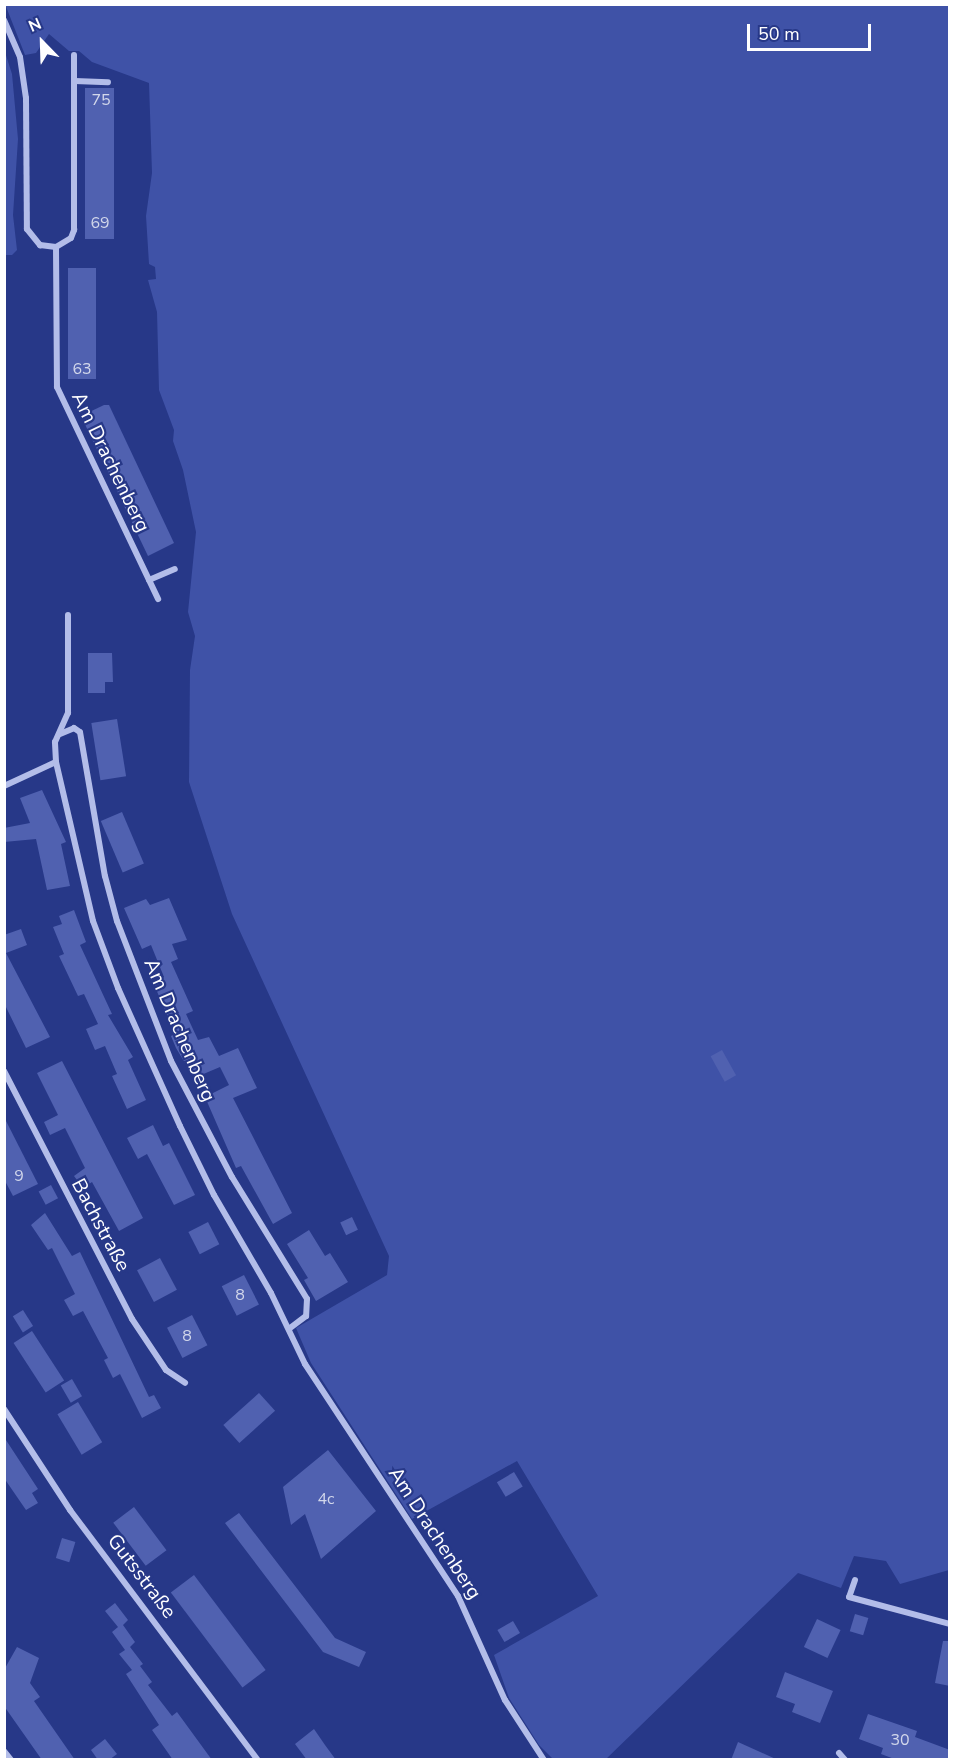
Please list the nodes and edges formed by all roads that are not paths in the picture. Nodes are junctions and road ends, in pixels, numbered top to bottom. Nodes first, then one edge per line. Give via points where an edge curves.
1 (4, 20) edge
2 (74, 55) dead end
3 (75, 81) junction
4 (108, 82) dead end
5 (56, 247) junction
6 (175, 568) dead end
7 (149, 580) junction
8 (158, 599) dead end
9 (68, 615) dead end
10 (60, 734) junction
11 (56, 762) junction
12 (4, 786) edge
13 (4, 1071) edge
14 (289, 1329) junction
15 (184, 1383) dead end
16 (4, 1409) edge
17 (855, 1580) dead end
18 (950, 1624) edge
19 (4, 1751) edge
20 (839, 1754) dead end
21 (11, 1760) edge
22 (258, 1760) edge
23 (544, 1760) edge
24 (845, 1760) edge

1 - 5 street via 20,57 26,98 27,229 40,245
2 - 3 street
3 - 4 street
3 - 5 street via 74,230 71,238
5 - 7 street, Am Drachenberg via 57,387
6 - 7 street
7 - 8 street, Am Drachenberg
9 - 10 street, Am Drachenberg via 68,713
10 - 11 street, Am Drachenberg via 55,742
10 - 14 street, Am Drachenberg via 74,728 80,732 114,909 171,1061 232,1177 307,1299 306,1316
11 - 12 street
11 - 14 street, Am Drachenberg via 93,921 118,988 214,1195
13 - 15 street, Bachstraße via 132,1319 166,1370
14 - 23 street, Am Drachenberg via 304,1364 458,1596 505,1700
16 - 22 street, Gutsstraße via 70,1510
17 - 18 street via 849,1597
19 - 21 street
20 - 24 street

